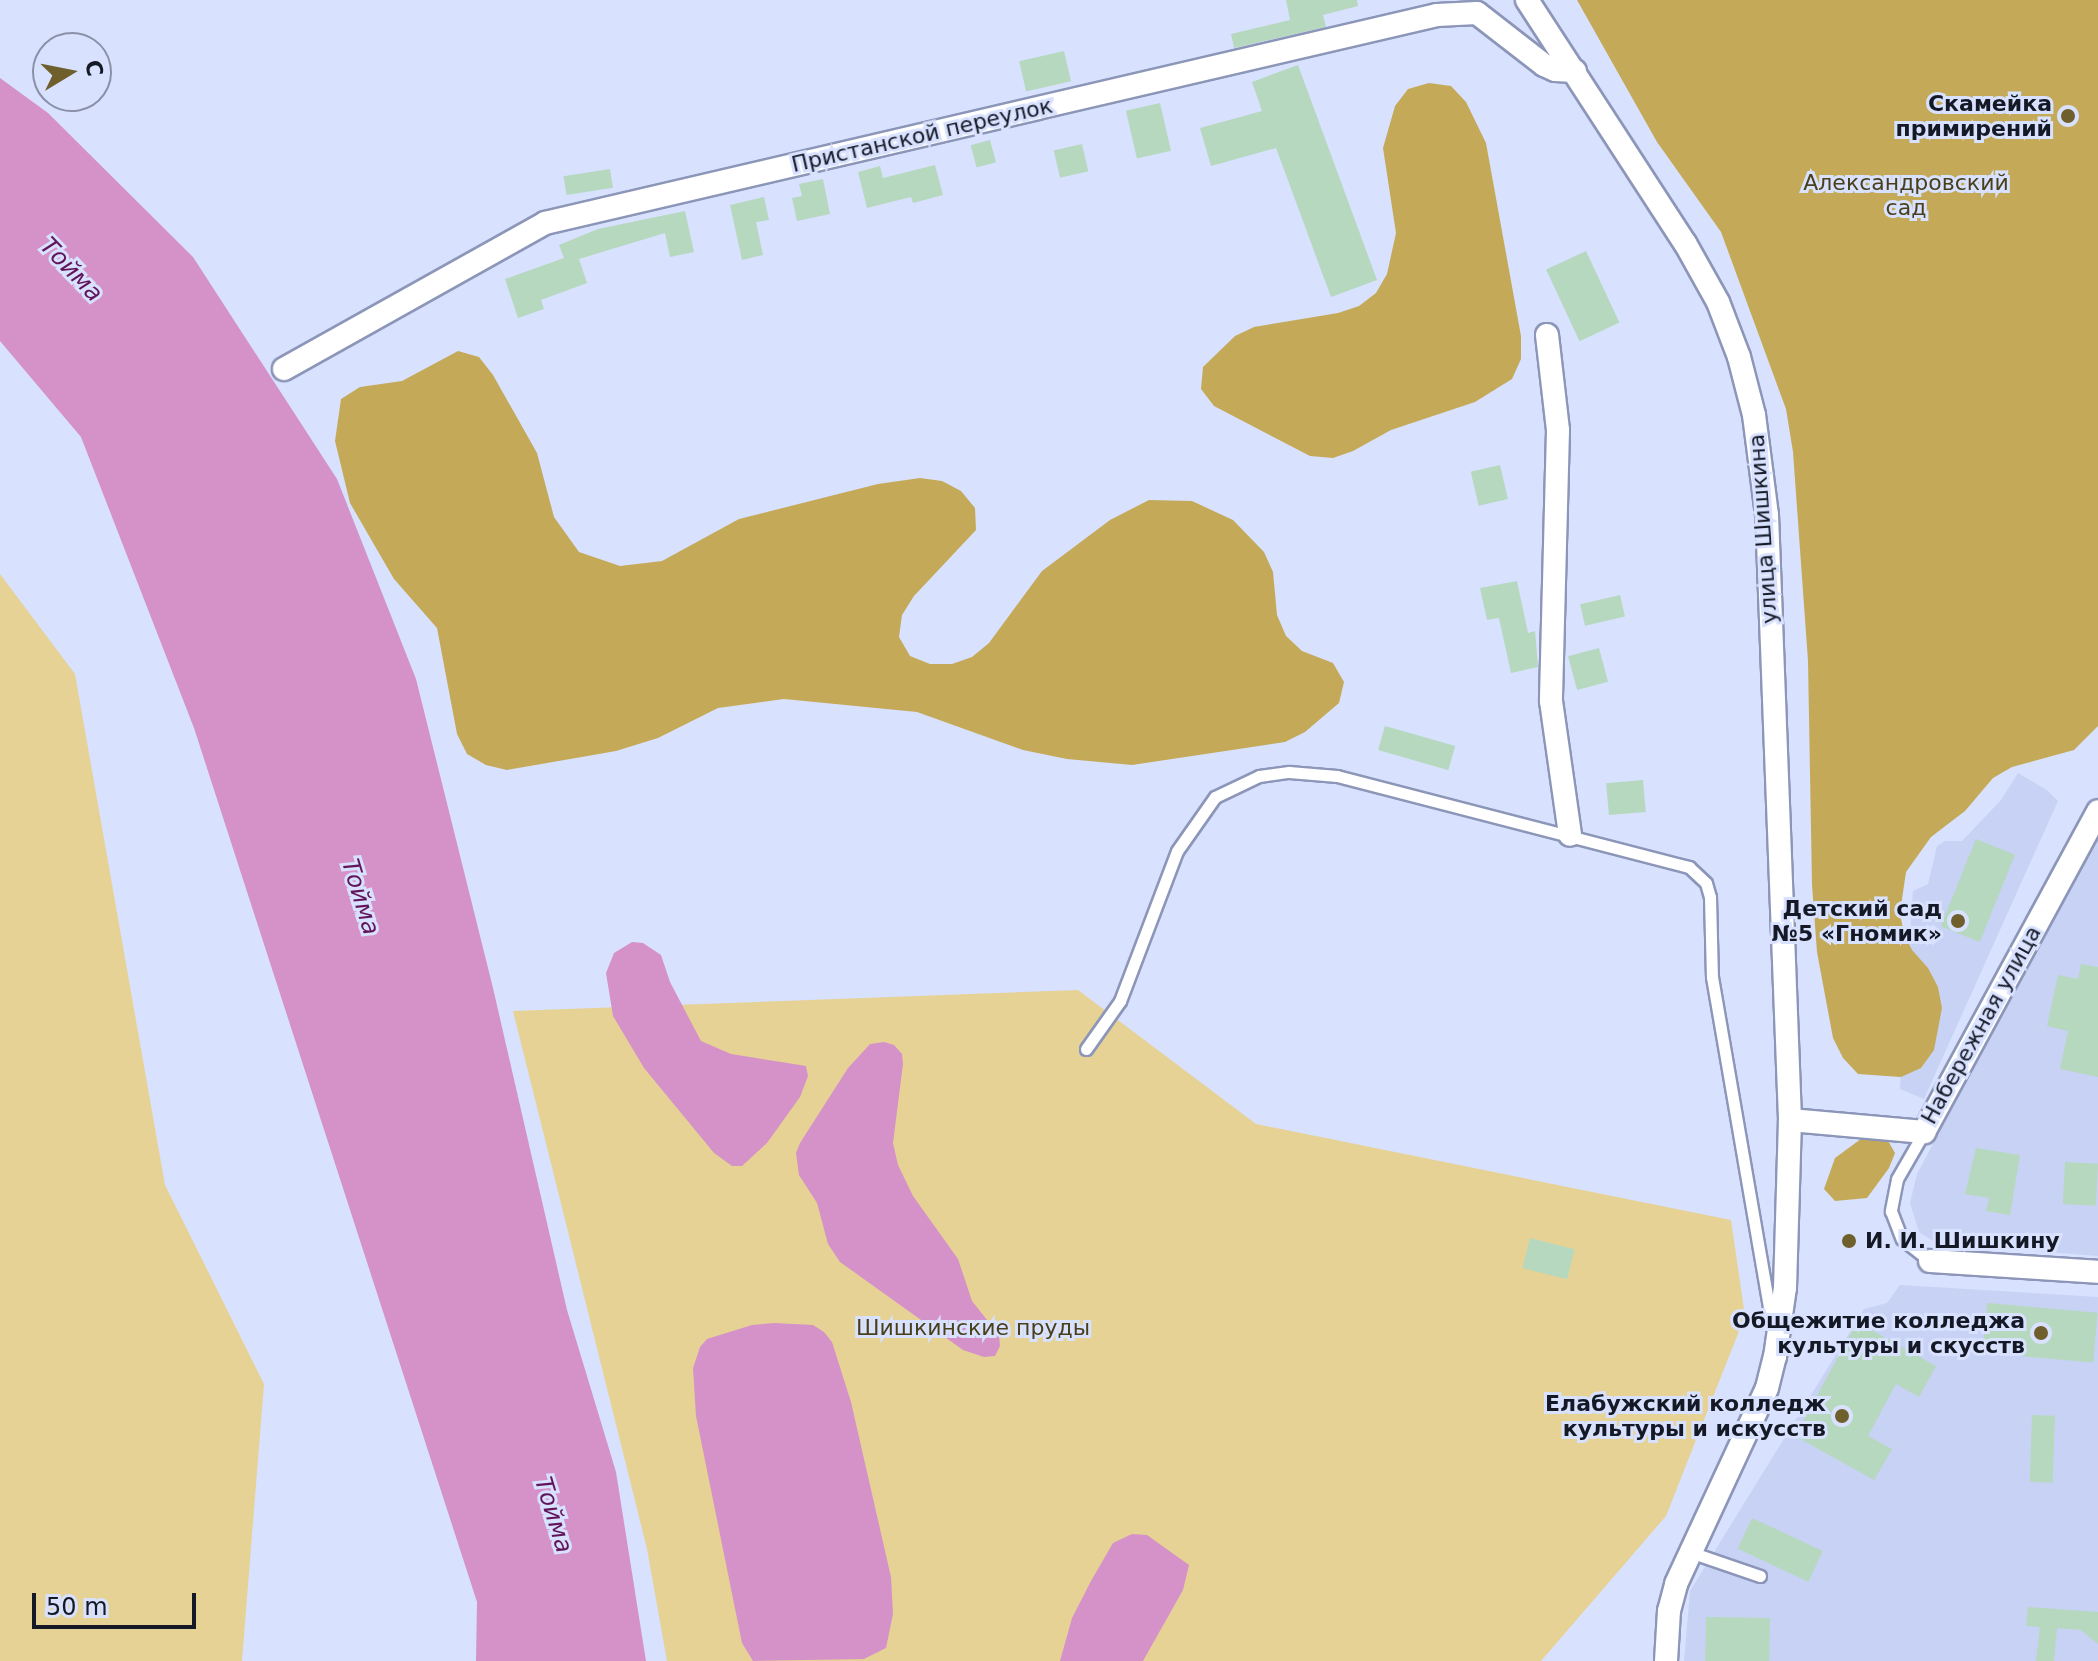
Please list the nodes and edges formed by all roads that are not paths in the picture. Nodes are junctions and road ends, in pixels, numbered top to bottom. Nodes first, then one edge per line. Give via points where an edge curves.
1 (1527, 0) edge
2 (1575, 71) junction
3 (1547, 335) dead end
4 (284, 369) dead end
5 (2098, 811) edge
6 (1570, 835) junction
7 (1086, 1049) dead end
8 (1790, 1120) junction
9 (1924, 1132) junction
10 (1930, 1261) joint
11 (2098, 1272) edge
12 (1780, 1329) junction
13 (1690, 1552) junction
14 (1760, 1576) dead end
15 (1666, 1661) edge

1 - 2 street, улица Шишкина
2 - 4 street, Пристанской переулок via 1544,65 1477,13 1437,15 545,223
2 - 8 street, улица Шишкина via 1718,302 1754,415 1767,515
3 - 6 street via 1558,430 1551,701
5 - 9 street, Набережная улица
6 - 7 lane via 1337,776 1259,776 1215,797 1177,851 1120,1001
6 - 12 lane via 1689,867 1706,883 1712,977 1770,1314
8 - 9 street, Набережная улица
8 - 12 street
9 - 10 lane via 1897,1179 1891,1211 1902,1239
10 - 11 street
12 - 13 street via 1767,1388
13 - 14 lane
13 - 15 street via 1669,1611

